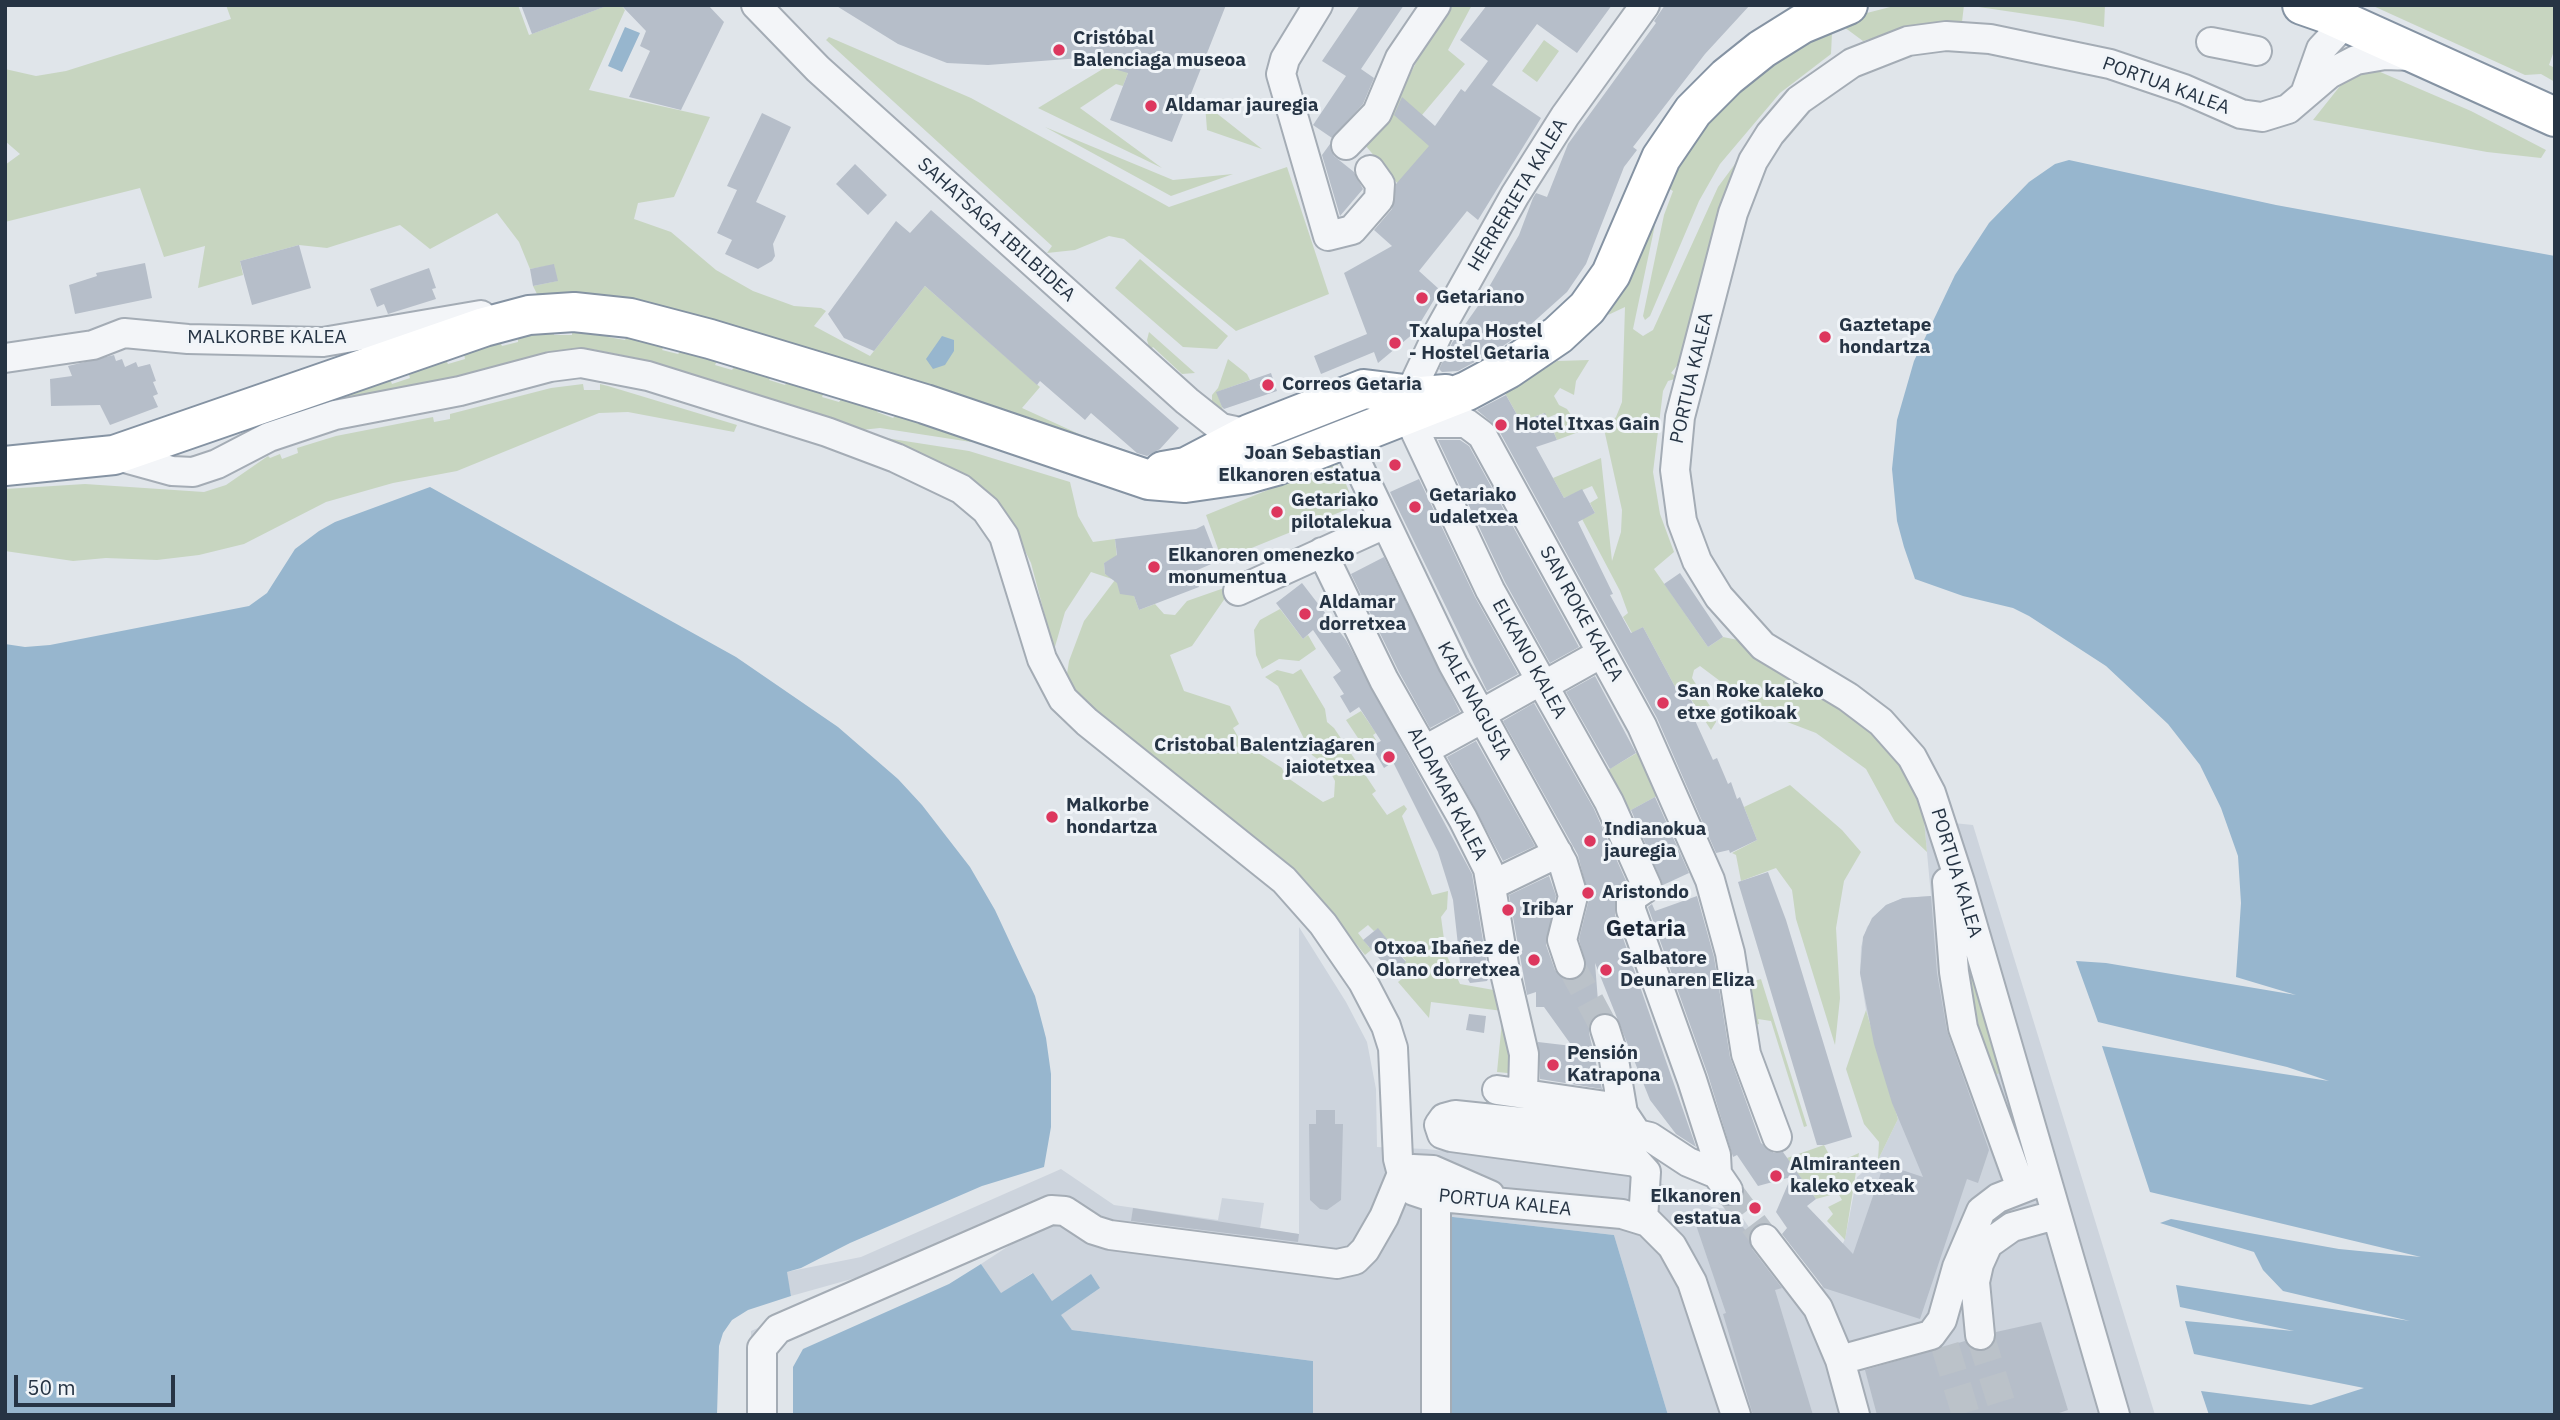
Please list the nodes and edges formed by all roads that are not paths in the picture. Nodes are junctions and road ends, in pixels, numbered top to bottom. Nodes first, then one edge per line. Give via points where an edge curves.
1 (756, 5) edge
2 (1318, 5) edge
3 (1436, 5) edge
4 (1645, 5) edge
5 (1848, 5) edge
6 (2285, 5) edge
7 (2302, 5) edge
8 (2348, 24) junction
9 (2211, 42) dead end
10 (2257, 51) dead end
11 (1289, 52) junction
12 (2419, 57) junction
13 (2315, 64) junction
14 (2343, 66) junction
15 (2301, 99) junction
16 (2555, 117) edge
17 (1370, 170) dead end
18 (529, 315) junction
19 (1440, 329) junction
20 (5, 358) edge
21 (1364, 389) junction
22 (1187, 401) junction
23 (1408, 411) junction
24 (1237, 440) junction
25 (1346, 440) junction
26 (114, 455) junction
27 (5, 466) edge
28 (1182, 468) junction
29 (1264, 469) junction
30 (1119, 470) junction
31 (1385, 524) junction
32 (1322, 552) junction
33 (1238, 591) dead end
34 (1602, 653) junction
35 (1541, 684) junction
36 (1482, 716) junction
37 (1425, 750) junction
38 (1943, 830) junction
39 (1558, 853) junction
40 (1492, 886) junction
41 (1570, 964) tunnel mouth
42 (1605, 1030) tunnel mouth
43 (1630, 1123) junction
44 (1777, 1137) dead end
45 (1401, 1176) junction
46 (2033, 1184) junction
47 (1436, 1197) junction
48 (1516, 1205) junction
49 (2055, 1215) junction
50 (1643, 1220) junction
51 (1766, 1239) tunnel mouth
52 (1945, 1308) junction
53 (1980, 1335) tunnel mouth
54 (1945, 1346) tunnel mouth
55 (1840, 1360) junction
56 (762, 1415) edge
57 (1436, 1415) edge
58 (1736, 1415) edge
59 (1855, 1415) edge
60 (2115, 1415) edge

1 - 22 street, SAHATSAGA IBILBIDEA via 840,89
2 - 11 street
3 - 11 street via 1405,49 1377,113 1337,145 1318,139 1310,127
4 - 19 street, HERRERIETA KALEA via 1530,170
5 - 23 highway via 1780,37 1707,96 1663,153 1611,274 1592,302 1544,346 1467,391
6 - 13 street via 2307,27
7 - 8 highway
8 - 12 highway
8 - 13 street via 2324,44
8 - 14 street via 2351,48
9 - 10 street
11 - 17 street via 1282,82 1328,236 1352,229 1379,199 1380,184
12 - 14 street via 2377,55
12 - 16 highway
13 - 15 street
14 - 15 street, PORTUA KALEA
15 - 38 street, PORTUA KALEA via 2278,114 2246,115 2150,77 2079,56 1990,38 1925,38 1878,51 1816,85 1780,121 1753,161 1733,213 1680,418 1675,470 1682,521 1712,586 1754,638 1857,703 1900,742 1922,773
18 - 20 street, MALKORBE KALEA via 469,316 323,342 129,333 93,345
18 - 26 highway
18 - 30 highway via 595,313 669,328 925,404
19 - 21 street via 1406,369 1389,381
19 - 23 street, HERRERIETA KALEA
21 - 23 highway
21 - 24 highway
22 - 24 street, SAHATSAGA IBILBIDEA
22 - 28 street via 1199,438 1195,453
23 - 25 highway
23 - 34 street, SAN ROKE KALEA via 1430,423 1461,422 1482,435
23 - 35 street, ELKANO KALEA via 1486,581
24 - 28 highway
24 - 29 highway via 1245,462
25 - 29 highway
25 - 31 street, KALE NAGUSIA
26 - 27 highway
26 - 45 street via 193,472 270,437 335,415 582,363 648,376 861,444 944,480 986,510 1009,546 1042,659 1063,698 1275,872 1312,910 1363,982 1390,1037 1395,1059
28 - 30 highway
29 - 30 highway via 1176,484
31 - 32 street
31 - 36 street, KALE NAGUSIA
32 - 33 street
32 - 37 street, ALDAMAR KALEA via 1384,680
34 - 35 street
34 - 44 street, SAN ROKE KALEA via 1642,726 1704,863 1730,953 1746,1054
35 - 36 street
35 - 43 street, ELKANO KALEA via 1609,802 1647,887 1634,894 1631,910 1723,1182
36 - 37 street
36 - 39 street, KALE NAGUSIA
37 - 40 street, ALDAMAR KALEA via 1477,846
38 - 46 street, PORTUA KALEA
38 - 46 street via 1960,1016
39 - 40 street
39 - 41 street, KALE NAGUSIA via 1573,896 1562,940
40 - 43 street, ALDAMAR KALEA via 1524,1054 1510,1092 1602,1105
42 - 43 street
43 - 50 street via 1455,1115 1444,1118 1439,1127 1441,1134 1451,1137 1637,1162 1646,1172
45 - 47 street, PORTUA KALEA via 1415,1191
45 - 48 street via 1426,1168
45 - 56 street via 1374,1238 1355,1260 1331,1264 1107,1234 1066,1211 1045,1212 774,1331 762,1348
46 - 49 street, PORTUA KALEA
46 - 52 street via 1990,1203 1976,1220
47 - 48 street, PORTUA KALEA
47 - 57 street
48 - 50 street, PORTUA KALEA
49 - 53 street via 2012,1227 1988,1244 1975,1282
49 - 60 street, PORTUA KALEA
50 - 58 street, PORTUA KALEA via 1668,1241 1692,1282
51 - 55 street via 1812,1298
52 - 54 street
52 - 55 street via 1939,1326 1927,1337
55 - 59 street

